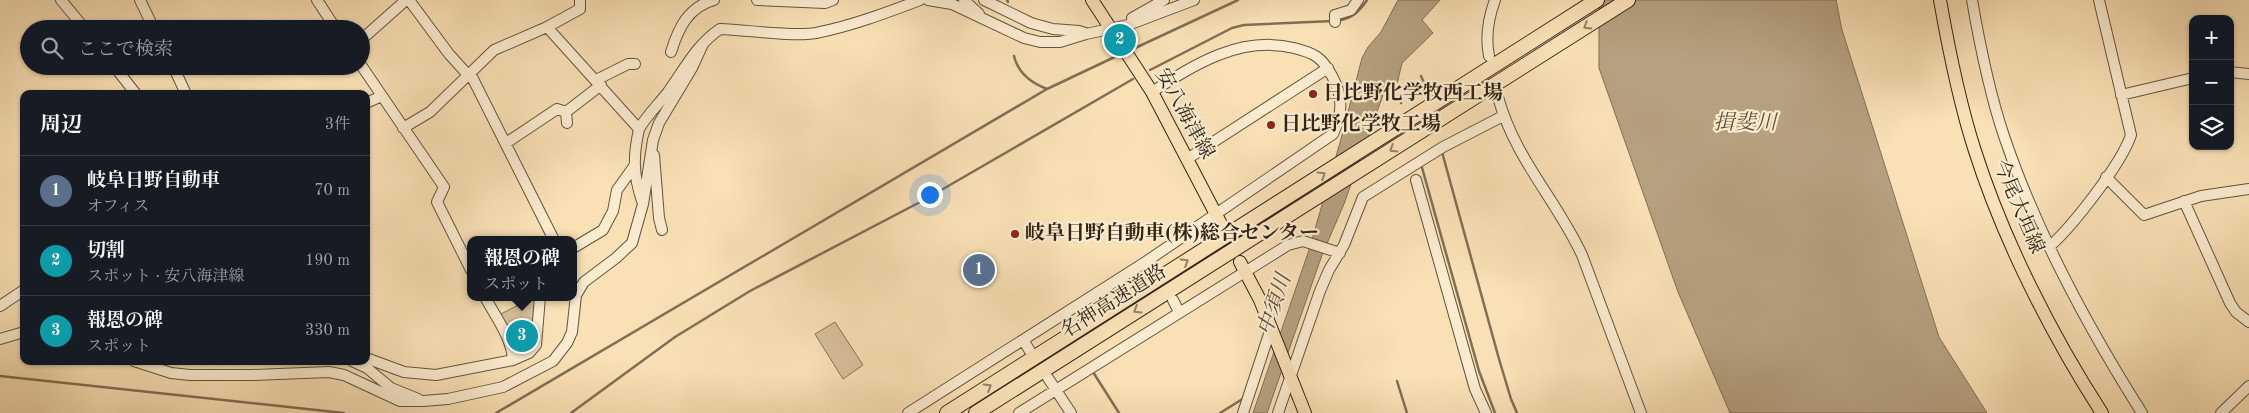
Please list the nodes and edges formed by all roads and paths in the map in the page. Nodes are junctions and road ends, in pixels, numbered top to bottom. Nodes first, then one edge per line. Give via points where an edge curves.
1 (61, 0) edge
2 (140, 0) edge
3 (317, 0) edge
4 (407, 0) edge
5 (580, 0) edge
6 (714, 0) edge
7 (757, 0) edge
8 (833, 0) edge
9 (920, 0) edge
10 (928, 0) edge
11 (964, 0) edge
12 (984, 0) edge
13 (1092, 0) edge
14 (1164, 0) edge
15 (1194, 0) edge
16 (1358, 0) edge
17 (1495, 0) edge
18 (1597, 0) edge
19 (1628, 0) edge
20 (1940, 0) edge
21 (1972, 0) edge
22 (2099, 0) edge
23 (997, 3) edge
24 (984, 18) junction
25 (77, 20) edge
26 (150, 20) edge
27 (330, 20) edge
28 (1335, 22) dead end
29 (547, 27) junction
30 (1111, 29) junction
31 (370, 32) edge
32 (1086, 34) junction
33 (703, 44) junction
34 (672, 52) dead end
35 (1489, 56) dead end
36 (635, 64) dead end
37 (1328, 68) junction
38 (2234, 72) edge
39 (469, 74) junction
40 (2249, 74) edge
41 (121, 75) edge
42 (177, 75) edge
43 (367, 75) edge
44 (2189, 79) edge
45 (598, 82) junction
46 (133, 90) edge
47 (184, 90) edge
48 (1152, 92) junction
49 (2121, 95) junction
50 (382, 96) junction
51 (1498, 97) dead end
52 (370, 101) edge
53 (1503, 116) junction
54 (403, 128) junction
55 (639, 129) junction
56 (653, 140) junction
57 (506, 143) junction
58 (1187, 159) junction
59 (634, 165) junction
60 (2106, 177) junction
61 (1416, 180) dead end
62 (2249, 189) edge
63 (2184, 201) junction
64 (643, 204) junction
65 (1218, 218) junction
66 (662, 230) dead end
67 (552, 236) edge
68 (577, 246) edge
69 (2049, 248) junction
70 (1336, 252) junction
71 (1148, 260) junction
72 (467, 262) edge
73 (1242, 267) junction
74 (1154, 272) dead end
75 (20, 293) edge
76 (577, 293) edge
77 (1173, 300) dead end
78 (487, 301) edge
79 (540, 301) edge
80 (575, 301) edge
81 (0, 306) edge
82 (1180, 312) junction
83 (2249, 322) edge
84 (1273, 332) junction
85 (20, 333) edge
86 (0, 334) edge
87 (12, 336) junction
88 (0, 339) edge
89 (1023, 340) junction
90 (1030, 351) dead end
91 (370, 359) edge
92 (514, 360) junction
93 (146, 365) edge
94 (361, 365) edge
95 (1290, 375) junction
96 (1048, 378) dead end
97 (2249, 386) edge
98 (1056, 390) junction
99 (423, 401) junction
100 (908, 413) edge
101 (947, 413) edge
102 (976, 413) edge
103 (1019, 413) edge
104 (1071, 413) edge
105 (1244, 413) edge
106 (1278, 413) edge
107 (1305, 413) edge
108 (1486, 413) edge
109 (1641, 413) edge
110 (2102, 413) edge
111 (2142, 413) edge
112 (2221, 413) edge

1 - 25 street
2 - 26 street
3 - 27 street
4 - 31 street
4 - 39 street
5 - 29 street via 580,9
6 - 34 street via 689,15 678,30
7 - 8 street via 825,3
9 - 33 street via 816,33 720,30
10 - 24 street via 952,4
11 - 24 street
12 - 23 street
13 - 30 main road, 安八海津線
14 - 30 street
15 - 30 street
16 - 28 street via 1351,10 1335,15
17 - 35 street via 1488,22 1486,41
101 -> 18 highway, 名神高速道路
19 -> 102 highway, 名神高速道路
20 - 110 main road, 今尾大垣線 via 1958,94 1975,152 2004,228 2041,306
21 - 69 street via 1981,53 2004,136
22 - 49 street
23 - 32 street via 1031,23
24 - 32 street via 1008,32 1040,42 1060,42
29 - 39 street via 494,50
29 - 45 street
30 - 32 street
30 - 48 main road, 安八海津線
33 - 55 street
33 - 56 street via 659,123
36 - 45 street via 628,64
37 - 48 street via 1323,60 1309,52 1272,44 1254,44 1232,49
37 - 58 street
37 - 65 street via 1341,96 1339,121 1333,134
38 - 40 street
39 - 54 street via 430,112
39 - 57 street
41 - 46 street
42 - 47 street
43 - 50 street
44 - 49 street
45 - 55 street
45 - 57 street via 566,118 557,110
48 - 58 main road, 安八海津線
49 - 60 street via 2131,135
50 - 52 street
50 - 54 street
51 - 53 street
53 - 70 street via 1443,147 1363,196
53 - 109 street via 1515,145 1574,237
54 - 72 street via 444,187 437,202
55 - 59 street
56 - 64 street
56 - 66 street
57 - 67 street
58 - 65 main road, 安八海津線
59 - 64 street via 634,179
59 - 68 street via 617,190 613,211 603,230
60 - 63 street via 2144,215
60 - 69 street
61 - 108 street via 1475,389
62 - 63 street
63 - 83 street via 2230,303
64 - 76 street via 632,243 584,282
65 - 71 street
69 - 111 street via 2107,356
70 - 73 street via 1303,241
70 - 95 street
71 - 74 street
71 - 89 street
73 - 82 street
73 - 84 main road
75 - 81 street
77 - 82 street
78 - 92 street via 507,338
79 - 92 street via 536,345 529,353
80 - 99 street via 572,332 557,358 504,388
82 - 98 street
84 - 95 main road
84 - 105 street
85 - 87 street
86 - 87 street
87 - 88 street
89 - 90 street
89 - 100 street
91 - 92 street via 404,372 436,375
93 - 99 street via 190,375 329,372 344,375 400,401
94 - 99 street via 391,388
95 - 106 street
95 - 107 main road
96 - 98 street
97 - 112 street
98 - 103 street
98 - 104 street

